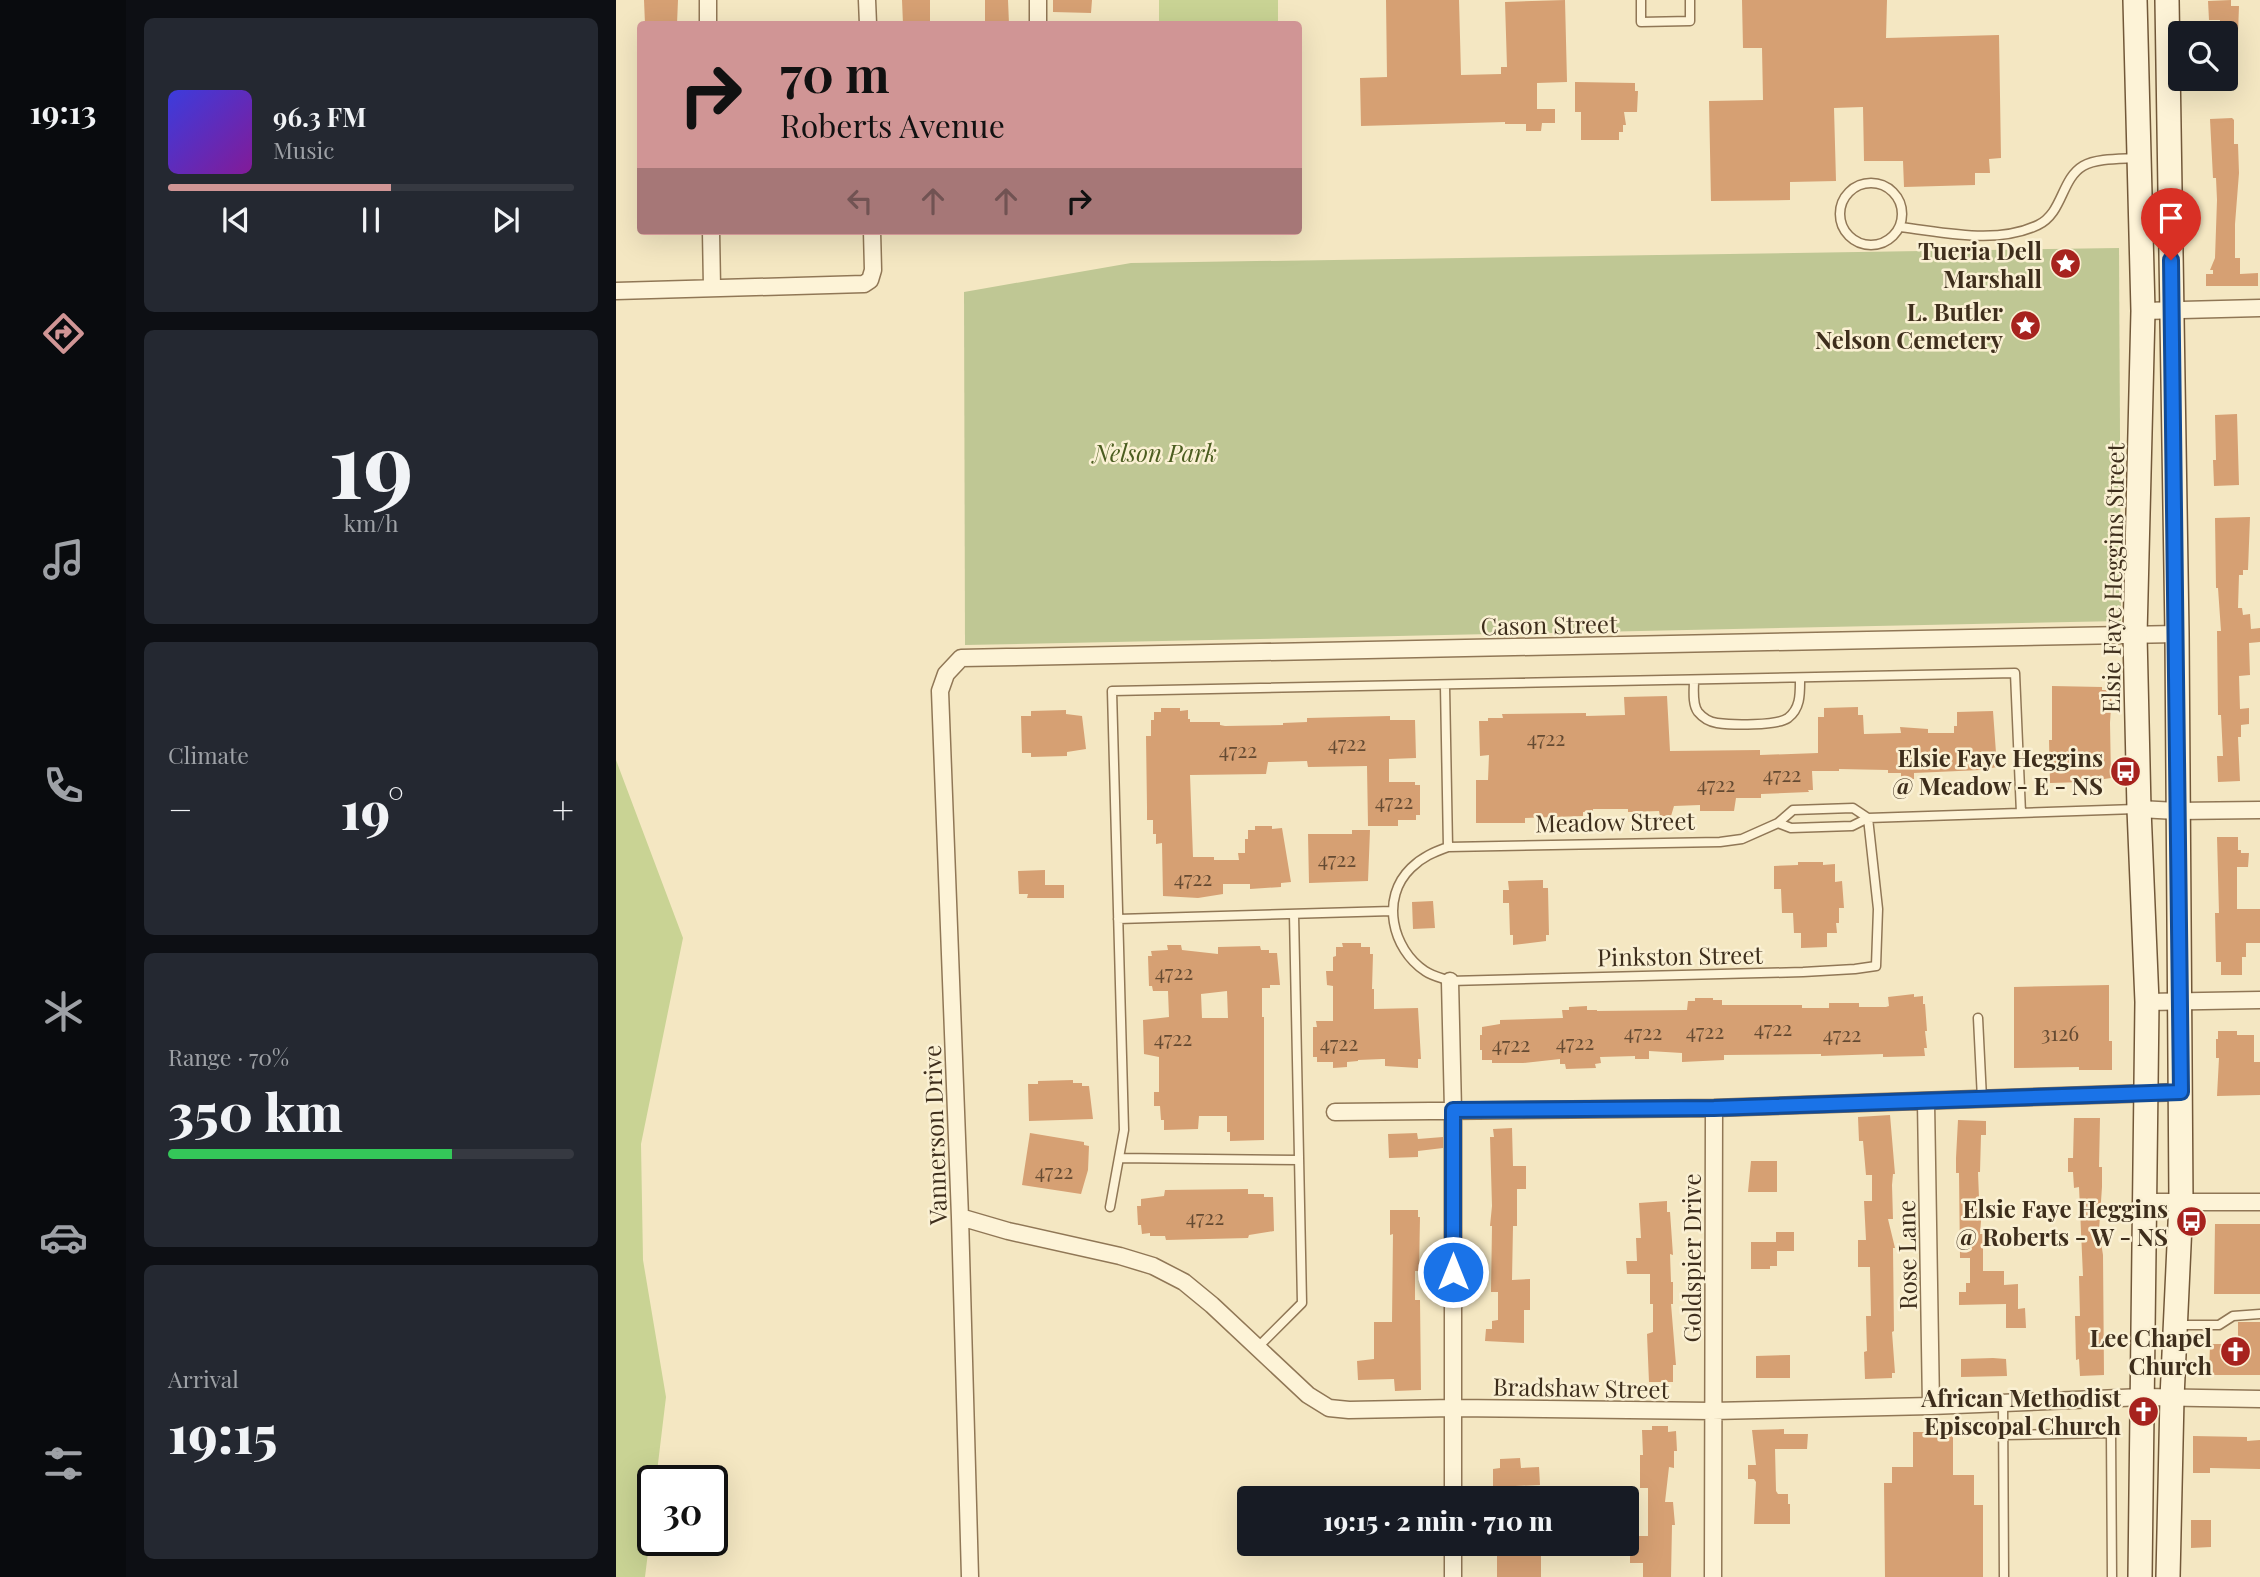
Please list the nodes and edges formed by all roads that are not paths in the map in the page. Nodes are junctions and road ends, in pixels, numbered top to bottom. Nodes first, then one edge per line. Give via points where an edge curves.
1 (708, 0) edge
2 (867, 0) edge
3 (1038, 0) edge
4 (1641, 0) edge
5 (1690, 0) edge
6 (2135, 0) edge
7 (2167, 0) edge
8 (708, 21) edge
9 (868, 21) edge
10 (1038, 21) edge
11 (2170, 157) junction
12 (2139, 158) junction
13 (1900, 227) junction
14 (711, 235) edge
15 (872, 235) edge
16 (712, 287) junction
17 (616, 291) edge
18 (2260, 308) edge
19 (2143, 312) junction
20 (2172, 312) junction
21 (2177, 634) junction
22 (2135, 635) junction
23 (1800, 678) junction
24 (1694, 680) junction
25 (1445, 685) junction
26 (940, 691) joint
27 (2138, 809) junction
28 (2260, 810) edge
29 (2177, 811) junction
30 (2021, 813) junction
31 (1868, 818) junction
32 (1778, 823) junction
33 (1448, 846) junction
34 (1392, 911) junction
35 (1294, 914) junction
36 (1118, 919) junction
37 (1450, 981) junction
38 (2260, 1000) edge
39 (2180, 1001) junction
40 (2147, 1002) junction
41 (1978, 1018) dead end
42 (2145, 1092) junction
43 (2181, 1092) junction
44 (1982, 1100) junction
45 (1926, 1102) junction
46 (1714, 1108) junction
47 (1453, 1110) junction
48 (1335, 1112) dead end
49 (1119, 1158) junction
50 (1299, 1160) junction
51 (2145, 1202) junction
52 (2181, 1202) junction
53 (2260, 1202) edge
54 (1110, 1208) dead end
55 (960, 1217) junction
56 (2260, 1314) edge
57 (2175, 1325) junction
58 (1257, 1348) junction
59 (2143, 1397) junction
60 (2172, 1398) junction
61 (2260, 1399) edge
62 (2003, 1403) junction
63 (1931, 1406) junction
64 (1453, 1408) junction
65 (1712, 1411) junction
66 (2003, 1434) junction
67 (1453, 1486) edge
68 (1453, 1556) edge
69 (970, 1577) edge
70 (1453, 1577) edge
71 (1713, 1577) edge
72 (2004, 1577) edge
73 (2112, 1577) edge
74 (2140, 1577) edge
75 (2168, 1577) edge

1 - 8 street
2 - 9 street
3 - 10 street
4 - 5 lane via 1642,22 1690,21
6 - 12 main road, Elsie Faye Heggins Street
7 - 11 main road
11 - 12 main road
11 - 20 main road
12 - 13 lane via 2084,165 2073,175 2053,213 2039,225 1979,236
12 - 19 main road, Elsie Faye Heggins Street
13 - 13 lane via 1898,198 1884,185 1864,183 1842,203 1841,224 1864,245 1885,242
14 - 16 street
15 - 16 street via 873,270 864,284
16 - 17 street
18 - 20 street
19 - 20 street
19 - 22 main road, Elsie Faye Heggins Street
20 - 21 main road
21 - 22 street, Cason Street
21 - 29 main road
22 - 26 street, Cason Street via 961,658 946,674
22 - 27 main road, Elsie Faye Heggins Street
23 - 24 lane
23 - 24 lane via 1797,708 1779,723 1707,720 1695,704
23 - 30 lane via 2015,673
24 - 25 lane
25 - 33 lane
25 - 36 lane via 1112,691
26 - 55 street, Vannerson Drive
27 - 29 street, Meadow Street
27 - 30 lane, Meadow Street
27 - 40 main road, Elsie Faye Heggins Street
28 - 29 street, Meadow Street
29 - 39 main road
30 - 31 lane, Meadow Street
31 - 32 lane, Meadow Street via 1852,826 1791,828
31 - 32 lane, Meadow Street via 1853,808 1793,810
31 - 37 lane, Pinkston Street via 1878,909 1876,965
32 - 33 lane, Meadow Street via 1742,839 1720,842
33 - 34 lane via 1409,869 1397,889
34 - 35 lane
34 - 37 lane via 1396,936 1408,957 1427,973
35 - 36 lane
35 - 50 lane
36 - 49 lane via 1124,1130
37 - 47 street
38 - 39 street
39 - 40 street
39 - 43 main road
40 - 42 main road, Elsie Faye Heggins Street
41 - 44 lane
42 - 43 street
42 - 44 street
42 - 51 main road, Elsie Faye Heggins Street
43 - 52 main road
44 - 45 street
45 - 46 street
45 - 63 street, Rose Lane
46 - 47 street
46 - 65 street, Goldspier Drive
47 - 48 street
47 - 64 street
49 - 50 lane
49 - 54 lane
50 - 58 lane via 1302,1303
51 - 52 street
51 - 59 main road, Elsie Faye Heggins Street
52 - 53 street
52 - 57 main road
55 - 58 street, Bradshaw Street via 1153,1266 1184,1282
55 - 69 street, Vannerson Drive
56 - 57 lane via 2232,1316 2219,1325
57 - 60 main road
58 - 64 street, Bradshaw Street via 1307,1395 1329,1408
59 - 60 street, Bradshaw Street
59 - 62 street, Bradshaw Street
59 - 74 main road, Elsie Faye Heggins Street
60 - 61 street, Bradshaw Street
60 - 75 main road
62 - 63 street, Bradshaw Street
62 - 66 lane
63 - 65 street, Bradshaw Street
64 - 65 street, Bradshaw Street
64 - 67 street
65 - 71 street, Goldspier Drive
66 - 72 lane
66 - 73 lane via 2111,1433
68 - 70 street

